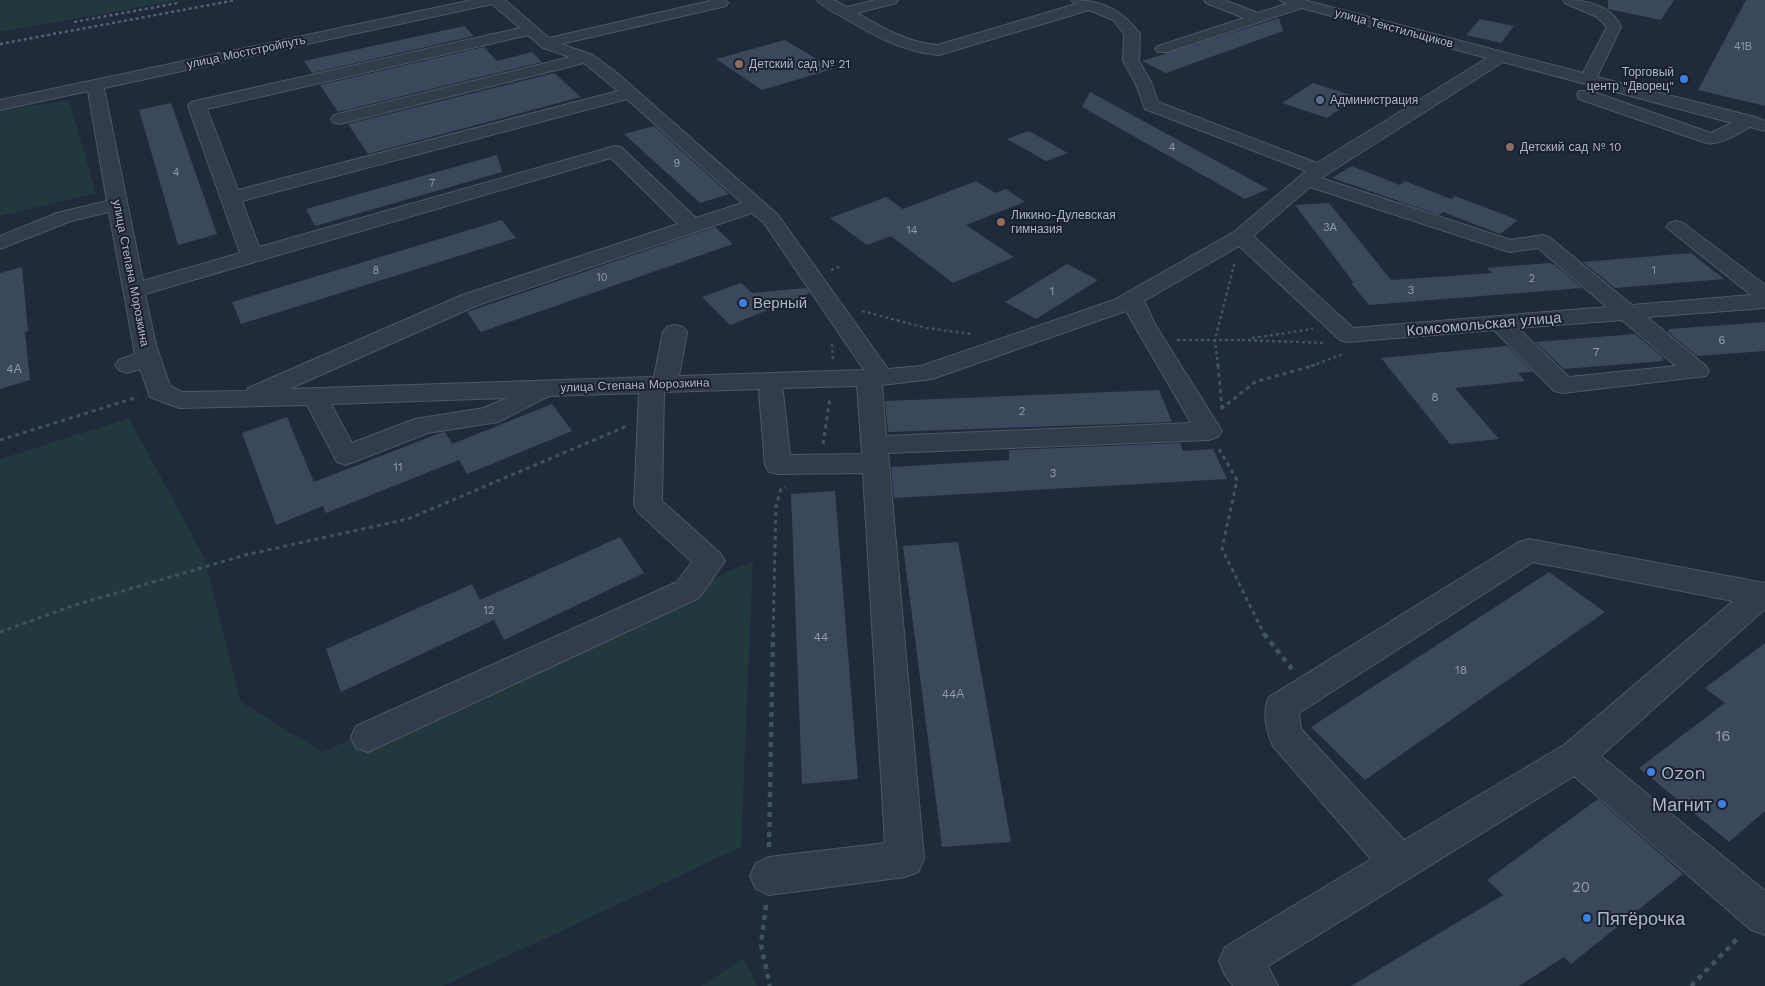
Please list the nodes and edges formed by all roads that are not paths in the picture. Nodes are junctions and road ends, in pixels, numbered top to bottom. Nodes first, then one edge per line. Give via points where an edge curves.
1 (492, 0) edge
2 (496, 0) edge
3 (716, 0) edge
4 (824, 0) edge
5 (891, 0) edge
6 (1211, 0) edge
7 (1570, 0) edge
8 (1084, 2) edge
9 (1294, 2) edge
10 (846, 12) junction
11 (1258, 18) junction
12 (531, 30) junction
13 (546, 43) junction
14 (1163, 50) dead end
15 (1501, 56) junction
16 (587, 58) junction
17 (1519, 72) dead end
18 (1588, 78) junction
19 (95, 84) junction
20 (630, 93) junction
21 (0, 104) edge
22 (340, 119) dead end
23 (1757, 123) edge
24 (1314, 175) junction
25 (232, 198) junction
26 (118, 204) junction
27 (756, 206) junction
28 (692, 226) junction
29 (1676, 227) dead end
30 (1241, 236) junction
31 (0, 243) edge
32 (252, 256) junction
33 (134, 290) junction
34 (1765, 296) edge
35 (1132, 299) junction
36 (1765, 301) edge
37 (1629, 312) junction
38 (1500, 323) junction
39 (675, 332) dead end
40 (872, 371) junction
41 (659, 384) junction
42 (549, 388) junction
43 (771, 392) dead end
44 (315, 397) junction
45 (244, 399) junction
46 (874, 454) junction
47 (1762, 595) edge
48 (368, 737) dead end
49 (1576, 756) junction
50 (1400, 864) junction
51 (769, 876) road end
52 (1763, 915) edge
53 (1258, 986) edge

1 - 19 street, улица Мостстройпуть
2 - 12 street
3 - 13 street via 721,3
4 - 10 street
5 - 10 street
6 - 11 street
7 - 18 street via 1613,21 1614,28
8 - 10 street via 939,50 909,46
8 - 24 street via 1118,17 1132,34 1131,61 1151,105
9 - 11 street
9 - 15 street, улица Текстильщиков
11 - 14 street
12 - 13 street
12 - 25 street via 197,106
13 - 16 street
15 - 18 street, улица Текстильщиков
15 - 24 street
16 - 20 street
16 - 22 street
17 - 23 street via 1712,140
18 - 23 street, улица Текстильщиков
19 - 21 street, улица Мостстройпуть
19 - 26 street, улица Степана Морозкина
20 - 25 street
20 - 27 street
24 - 30 street
24 - 37 street via 1510,246 1542,241
25 - 32 street
26 - 31 street via 64,217
26 - 33 street, улица Степана Морозкина via 113,233
27 - 28 street
27 - 40 street via 771,219
28 - 32 street via 616,151
28 - 45 street via 470,300
29 - 34 street
30 - 35 street, улица Степана Морозкина
30 - 38 street, Комсомольская улица via 1338,334
32 - 33 street
33 - 45 street, улица Степана Морозкина via 144,345 138,362 159,390 179,400
35 - 40 street, улица Степана Морозкина via 923,374
35 - 46 street via 1209,431
36 - 37 street, Комсомольская улица
37 - 38 street, Комсомольская улица
37 - 38 street via 1697,371 1563,384
39 - 41 street
40 - 41 street, улица Степана Морозкина via 833,378
40 - 46 street
41 - 42 street, улица Степана Морозкина
41 - 48 street via 651,415 648,505 710,561 688,590
42 - 44 street, улица Степана Морозкина
42 - 44 street via 489,416 424,425 346,456
43 - 46 street via 778,465 819,465
44 - 45 street, улица Степана Морозкина
46 - 51 street via 905,859
47 - 49 street
47 - 50 street via 1529,550 1280,707 1285,735
49 - 50 street
49 - 52 street
50 - 53 street via 1238,962

